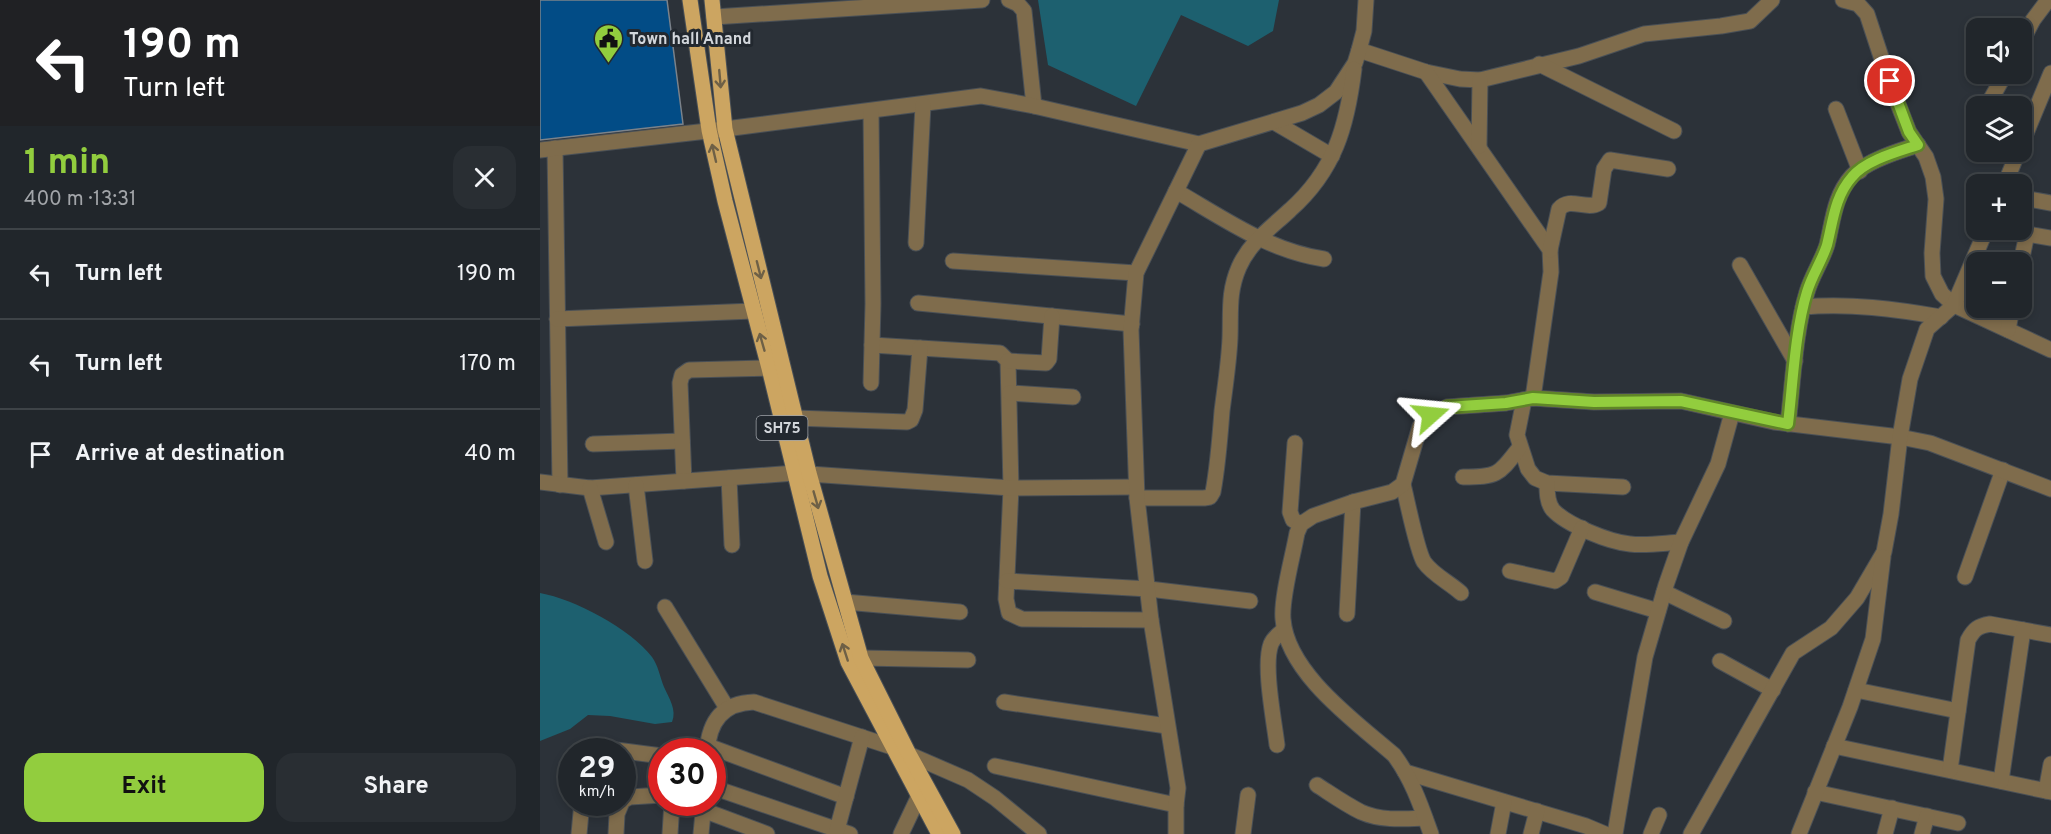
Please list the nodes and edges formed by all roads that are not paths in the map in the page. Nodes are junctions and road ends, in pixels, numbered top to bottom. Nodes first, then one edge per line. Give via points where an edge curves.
1 (690, 0) edge
2 (712, 0) edge
3 (982, 0) edge
4 (1009, 0) edge
5 (1366, 0) edge
6 (1772, 0) edge
7 (1843, 0) edge
8 (2048, 0) edge
9 (885, 3) edge
10 (788, 6) edge
11 (714, 17) junction
12 (2032, 23) edge
13 (1357, 56) junction
14 (1539, 64) junction
15 (1426, 72) junction
16 (2051, 73) edge
17 (1480, 80) junction
18 (2045, 101) edge
19 (923, 105) junction
20 (1034, 106) junction
21 (1836, 109) dead end
22 (871, 111) junction
23 (1274, 122) junction
24 (2032, 125) edge
25 (725, 129) junction
26 (709, 130) junction
27 (1674, 131) dead end
28 (1199, 144) junction
29 (1918, 145) junction
30 (1479, 146) junction
31 (547, 149) edge
32 (1332, 156) junction
33 (1668, 169) dead end
34 (1860, 171) junction
35 (1176, 191) junction
36 (2032, 200) edge
37 (2051, 203) edge
38 (2032, 235) edge
39 (1257, 238) junction
40 (2051, 238) edge
41 (1982, 240) edge
42 (916, 243) dead end
43 (1550, 250) junction
44 (1324, 259) dead end
45 (953, 261) dead end
46 (1740, 265) dead end
47 (1136, 273) junction
48 (918, 303) dead end
49 (1954, 305) junction
50 (1803, 307) junction
51 (753, 311) junction
52 (1052, 316) junction
53 (1941, 317) junction
54 (2010, 318) edge
55 (557, 319) junction
56 (1132, 324) junction
57 (2008, 330) junction
58 (872, 345) junction
59 (920, 348) junction
60 (2051, 350) edge
61 (1008, 361) junction
62 (1795, 361) junction
63 (769, 368) junction
64 (871, 383) dead end
65 (1010, 393) junction
66 (1073, 397) dead end
67 (1529, 399) junction
68 (1732, 413) junction
69 (795, 418) junction
70 (1788, 424) junction
71 (1900, 437) junction
72 (682, 441) junction
73 (1295, 443) dead end
74 (593, 444) dead end
75 (1520, 447) junction
76 (2003, 470) junction
77 (802, 473) junction
78 (1463, 477) dead end
79 (729, 478) junction
80 (684, 481) junction
81 (540, 482) edge
82 (1547, 483) junction
83 (1403, 484) junction
84 (560, 485) junction
85 (636, 485) junction
86 (590, 488) junction
87 (1011, 488) junction
88 (1623, 488) dead end
89 (2051, 489) edge
90 (1137, 492) junction
91 (1353, 502) junction
92 (1301, 524) junction
93 (1582, 528) junction
94 (606, 542) dead end
95 (1681, 542) junction
96 (732, 545) dead end
97 (1884, 552) junction
98 (645, 561) dead end
99 (1510, 571) dead end
100 (1965, 577) dead end
101 (1007, 581) junction
102 (1149, 589) junction
103 (1595, 592) dead end
104 (1664, 592) junction
105 (1461, 593) dead end
106 (1250, 601) dead end
107 (845, 602) junction
108 (665, 607) dead end
109 (1658, 611) junction
110 (960, 612) dead end
111 (1347, 614) dead end
112 (1152, 620) junction
113 (1724, 621) dead end
114 (1284, 630) junction
115 (2023, 630) junction
116 (2051, 634) edge
117 (861, 658) junction
118 (968, 660) dead end
119 (1720, 661) dead end
120 (1773, 690) junction
121 (1856, 690) junction
122 (1004, 702) dead end
123 (727, 708) junction
124 (1958, 711) junction
125 (1167, 726) junction
126 (862, 737) junction
127 (710, 738) edge
128 (1277, 745) dead end
129 (1834, 746) junction
130 (892, 747) junction
131 (909, 754) junction
132 (726, 755) edge
133 (2051, 764) edge
134 (995, 766) dead end
135 (1950, 770) junction
136 (1405, 772) junction
137 (2001, 781) junction
138 (1317, 785) dead end
139 (2049, 791) edge
140 (726, 792) edge
141 (1815, 792) junction
142 (1248, 795) dead end
143 (919, 796) junction
144 (846, 797) junction
145 (1504, 802) junction
146 (1176, 805) junction
147 (1892, 808) junction
148 (1537, 811) junction
149 (1659, 815) dead end
150 (581, 816) edge
151 (617, 816) edge
152 (671, 816) edge
153 (703, 816) edge
154 (726, 816) edge
155 (1927, 816) junction
156 (1425, 818) junction
157 (1958, 823) dead end
158 (1585, 830) edge
159 (844, 832) edge
160 (579, 834) edge
161 (616, 834) edge
162 (670, 834) edge
163 (701, 834) edge
164 (767, 834) edge
165 (900, 834) edge
166 (939, 834) edge
167 (952, 834) edge
168 (1039, 834) edge
169 (1176, 834) edge
170 (1243, 834) edge
171 (1431, 834) edge
172 (1498, 834) edge
173 (1532, 834) edge
174 (1605, 834) edge
175 (1615, 834) edge
176 (1651, 834) edge
177 (1691, 834) edge
178 (1798, 834) edge
179 (1885, 834) edge
180 (1922, 834) edge

1 - 26 main road, SH75
2 - 11 main road, SH75
3 - 9 street
4 - 20 street via 1024,11
5 - 13 street
6 - 14 street via 1750,21 1644,34 1579,56
7 - 29 street via 1858,4 1867,14 1897,102
8 - 12 street
9 - 10 street
10 - 11 street
11 -> 25 main road, SH75
13 - 15 street
13 - 23 street via 1336,92 1302,113
13 - 32 street via 1341,137
14 - 17 street
14 - 27 street
15 - 17 street
15 - 30 street
16 - 18 street
17 - 30 street
18 - 24 street
19 - 20 street via 981,96
19 - 22 street
19 - 42 street
20 - 28 street
21 - 34 street
22 - 25 street
22 - 58 street
23 - 28 street
23 - 32 street
25 - 26 street
25 -> 69 main road, SH75
26 - 31 street
51 -> 26 main road, SH75
28 - 35 street
29 - 34 street via 1883,156
29 - 49 street via 1933,177 1936,199 1933,276 1942,294
30 - 43 street
31 - 55 street
32 - 39 street via 1309,190
33 - 43 street via 1610,160 1604,169 1599,203 1591,206 1569,202 1558,208
34 - 50 street via 1840,194
35 - 39 street
35 - 47 street
36 - 37 street
38 - 40 street
39 - 44 street via 1303,256
39 - 90 street via 1239,268 1230,297 1230,337 1213,492 1204,498
41 - 49 street
43 - 67 street via 1551,272
45 - 47 street
46 - 62 street
47 - 56 street
48 - 52 street
49 - 53 street
49 - 57 street
50 - 53 street via 1833,304
50 - 62 street
51 - 55 street
63 -> 51 main road, SH75
52 - 56 street
52 - 61 street via 1049,360
53 - 71 street via 1927,329 1911,379
54 - 57 street
55 - 84 street
56 - 90 street
57 - 60 street
58 - 59 street
58 - 64 street
59 - 61 street via 1000,354
59 - 69 street via 911,420
61 - 65 street
62 - 70 street
63 - 72 street via 689,370 682,375
63 - 77 main road, SH75 via 781,421
65 - 66 street
65 - 87 street
67 - 68 street via 1681,401
67 - 75 street via 1517,435
67 - 83 street via 1447,407 1431,415 1420,426
68 - 70 street
68 - 95 street via 1718,464
69 - 77 main road, SH75
70 - 71 street
71 - 76 street via 1930,443
71 - 97 street
72 - 74 street
72 - 80 street
73 - 92 street via 1290,512 1293,520
75 - 78 street via 1501,472 1487,477
75 - 82 street via 1528,469 1535,478
76 - 89 street
76 - 100 street
77 - 79 street
77 - 87 street
77 -> 107 main road, SH75
130 -> 77 main road, SH75 via 848,662 820,576
79 - 80 street
79 - 96 street
80 - 85 street
81 - 84 street
82 - 88 street
82 - 93 street via 1553,510
83 - 91 street via 1392,492
83 - 105 street via 1423,560
84 - 86 street
85 - 86 street
85 - 98 street
86 - 94 street
87 - 90 street
87 - 101 street
90 - 102 street
91 - 92 street
91 - 111 street
92 - 114 street via 1282,617
93 - 95 street via 1602,538 1632,544
93 - 99 street via 1555,581
95 - 104 street
97 - 120 street via 1857,598 1831,628 1793,653
97 - 121 street via 1873,639
101 - 102 street
101 - 112 street via 1007,607 1015,618
102 - 106 street
102 - 112 street
103 - 109 street
104 - 109 street
104 - 113 street
107 - 110 street
107 - 117 main road, SH75
108 - 123 street
109 - 175 street via 1645,657
112 - 125 street
114 - 128 street via 1271,645 1269,659
114 - 136 street via 1304,669 1338,706 1394,755
115 - 116 street
115 - 124 street via 1990,624 1973,631 1968,640
115 - 137 street
117 - 118 street
117 - 131 main road, SH75
119 - 120 street
120 - 177 street
121 - 124 street
121 - 129 street
122 - 125 street
123 - 126 street via 740,702 754,702
123 - 127 street via 719,716
124 - 135 street
125 - 146 street via 1178,788
126 - 130 street
126 - 144 street
129 - 135 street
129 - 141 street
130 - 131 street
130 - 143 main road, SH75
131 - 167 main road, SH75
131 - 168 street via 968,780
132 - 144 street
133 - 139 street
134 - 146 street
135 - 137 street
136 - 145 street
136 - 156 street
137 - 139 street
138 - 156 street via 1361,812 1377,817
140 - 159 street
141 - 147 street
141 - 178 street
142 - 170 street
143 - 165 street
143 - 166 main road, SH75
144 - 159 street
145 - 148 street
145 - 172 street
146 - 169 street
147 - 155 street
147 - 179 street
148 - 158 street
148 - 173 street
149 - 176 street
150 - 160 street
151 - 161 street
152 - 162 street
153 - 163 street
154 - 164 street
155 - 157 street
155 - 180 street
156 - 171 street
158 - 174 street

